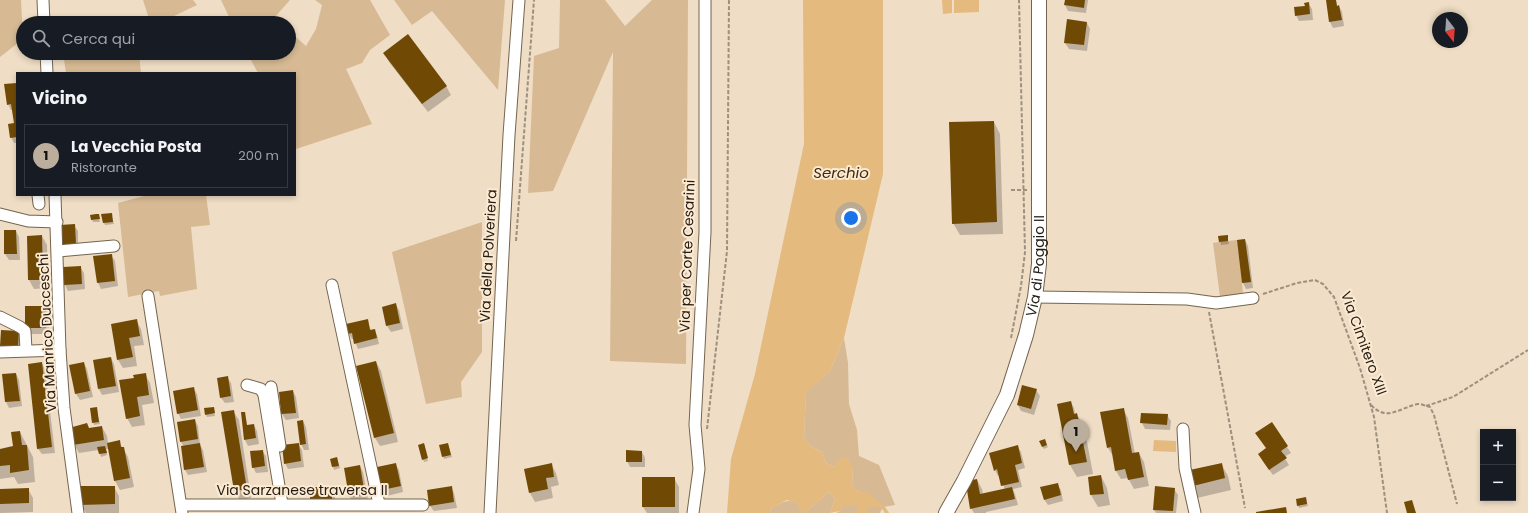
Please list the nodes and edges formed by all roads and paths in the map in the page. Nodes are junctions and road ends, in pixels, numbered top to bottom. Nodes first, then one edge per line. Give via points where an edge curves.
1 (43, 0) edge
2 (519, 0) edge
3 (534, 0) edge
4 (705, 0) edge
5 (729, 0) edge
6 (1019, 0) edge
7 (1039, 0) edge
8 (44, 16) edge
9 (46, 60) edge
10 (47, 72) edge
11 (1011, 190) dead end
12 (1024, 190) junction
13 (55, 196) edge
14 (0, 214) edge
15 (57, 222) junction
16 (516, 242) dead end
17 (114, 246) dead end
18 (58, 251) junction
19 (332, 285) dead end
20 (148, 296) dead end
21 (1035, 297) junction
22 (1253, 298) joint
23 (1207, 302) junction
24 (0, 317) edge
25 (1009, 345) dead end
26 (26, 350) junction
27 (60, 350) junction
28 (1528, 350) edge
29 (0, 352) edge
30 (247, 385) dead end
31 (271, 387) dead end
32 (1370, 404) junction
33 (1426, 406) junction
34 (1183, 428) dead end
35 (707, 429) dead end
36 (286, 504) junction
37 (379, 504) junction
38 (1457, 504) dead end
39 (423, 505) dead end
40 (1245, 508) dead end
41 (182, 509) edge
42 (78, 513) edge
43 (490, 513) edge
44 (693, 513) edge
45 (946, 513) edge
46 (1195, 513) edge
47 (1387, 513) edge

1 - 8 street
2 - 43 street, Via della Polveriera via 509,135
3 - 16 path
4 - 44 street, Via per Corte Cesarini via 705,232 695,425 698,469
5 - 35 path via 727,251
6 - 12 path
7 - 21 main road, Via di Poggio II via 1039,264
9 - 10 street
11 - 12 path
12 - 25 path via 1025,252
13 - 15 street, Via Manrico Ducceschi
14 - 15 street via 28,221
15 - 18 street, Via Manrico Ducceschi
17 - 18 street
18 - 27 street, Via Manrico Ducceschi
19 - 37 street
20 - 41 street, Via Sarzanese traversa II
21 - 23 street via 1187,299
21 - 45 main road, Via di Poggio II via 1007,395
22 - 23 street
22 - 32 path, Via Cimitero XIII via 1297,283 1315,280 1323,284 1334,297 1360,368
23 - 40 path
24 - 26 street via 25,331
26 - 27 street
26 - 29 street
27 - 42 street, Via Manrico Ducceschi via 64,408
28 - 33 path via 1453,397
30 - 36 street via 261,389 264,395
31 - 36 street
32 - 33 path via 1377,412 1386,414 1420,404
32 - 47 path, Via Cimitero XIII
33 - 38 path via 1430,407 1434,415
34 - 46 street via 1185,468
36 - 37 street, Via Sarzanese traversa II
36 - 41 street, Via Sarzanese traversa II
37 - 39 street, Via Sarzanese traversa II

